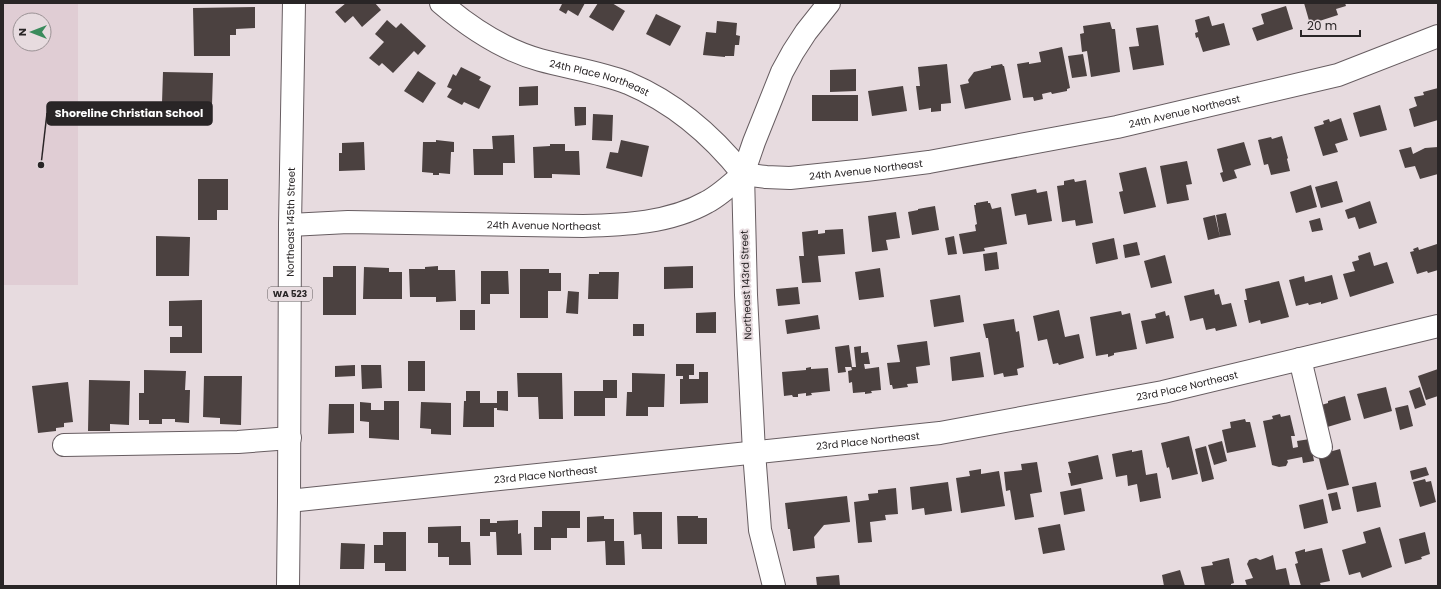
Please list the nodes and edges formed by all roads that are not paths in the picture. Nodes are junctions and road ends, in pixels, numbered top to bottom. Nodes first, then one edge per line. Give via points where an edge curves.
1 (294, 3) edge
2 (441, 3) edge
3 (829, 3) edge
4 (1438, 36) edge
5 (743, 174) junction
6 (290, 225) junction
7 (1438, 326) edge
8 (1300, 359) junction
9 (290, 438) junction
10 (64, 445) dead end
11 (1321, 447) dead end
12 (754, 452) junction
13 (289, 501) junction
14 (288, 586) edge
15 (774, 586) edge

1 - 6 street, Northeast 145th Street / WA 523
2 - 5 street, 24th Place Northeast via 465,22 526,55 609,76 663,101 703,130 725,151
3 - 5 street, Northeast 143rd Street via 806,32 782,72
4 - 5 street, 24th Avenue Northeast via 1338,75 1117,127 929,162 866,170 790,178
5 - 6 street, 24th Avenue Northeast via 708,202 691,210 634,223 583,226 348,222
5 - 12 street, Northeast 143rd Street
6 - 9 street, Northeast 145th Street / WA 523
7 - 8 street, 23rd Place Northeast
8 - 11 street
8 - 12 street, 23rd Place Northeast via 1162,392 940,433
9 - 10 street via 238,442
9 - 13 street, Northeast 145th Street / WA 523
12 - 13 street, 23rd Place Northeast
12 - 15 street, Northeast 143rd Street via 760,530
13 - 14 street, Northeast 145th Street / WA 523

